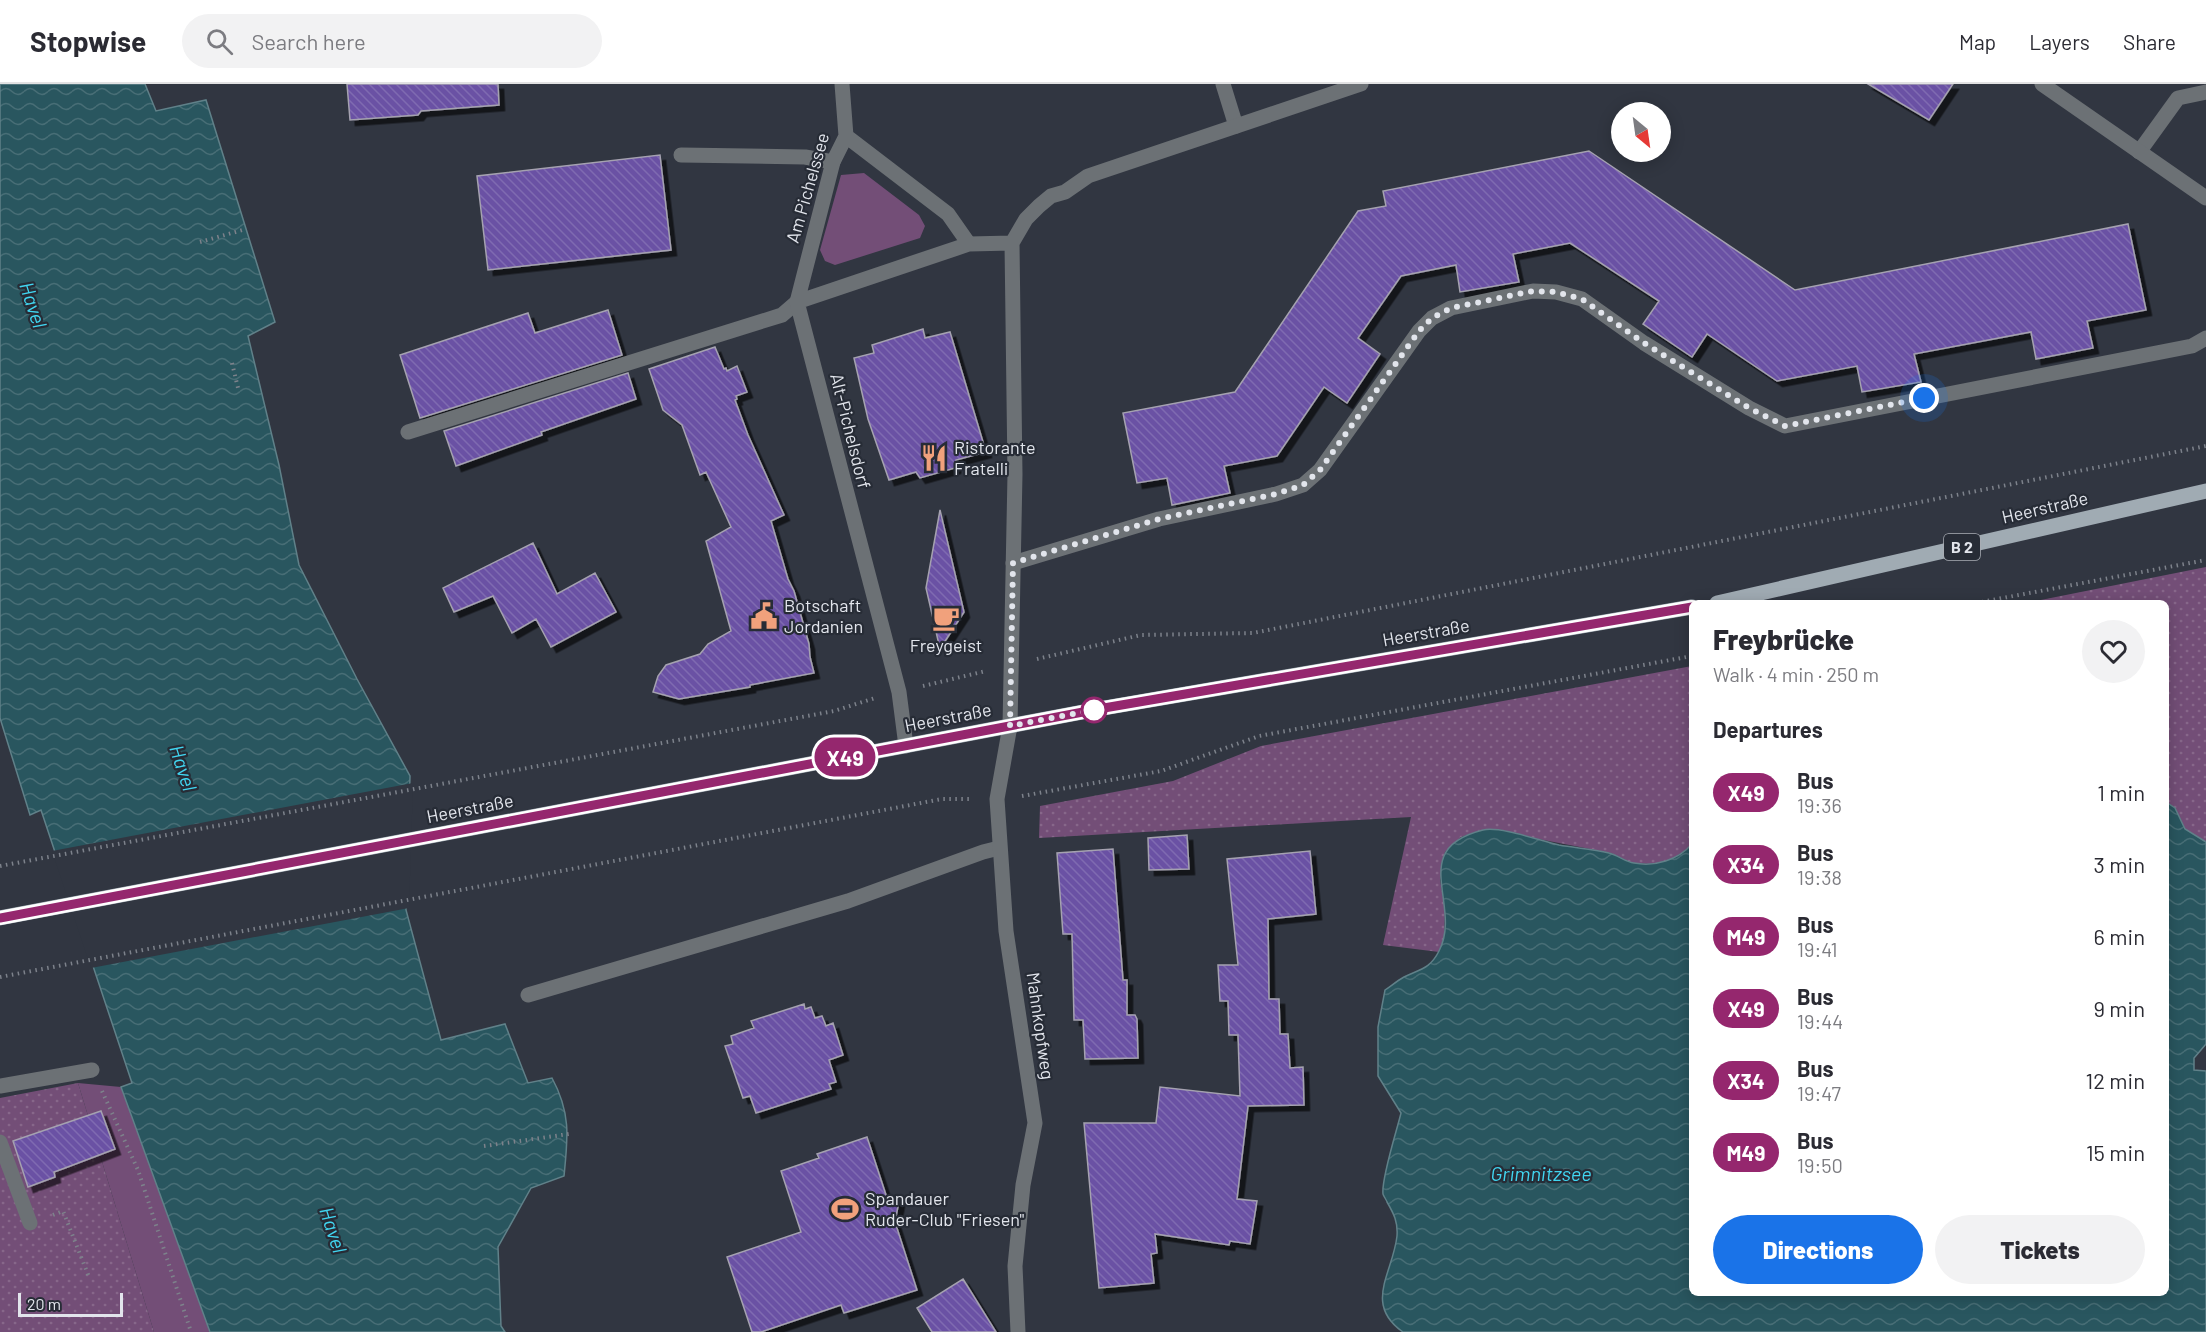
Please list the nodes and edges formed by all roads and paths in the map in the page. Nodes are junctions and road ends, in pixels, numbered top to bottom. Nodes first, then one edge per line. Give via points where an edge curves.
1 (842, 84) edge
2 (1223, 84) edge
3 (1361, 84) edge
4 (2042, 84) edge
5 (2206, 92) edge
6 (1236, 126) junction
7 (846, 136) junction
8 (2139, 152) junction
9 (681, 155) dead end
10 (833, 162) junction
11 (2206, 198) edge
12 (246, 229) dead end
13 (200, 242) dead end
14 (1012, 243) junction
15 (969, 244) junction
16 (797, 302) junction
17 (2206, 338) edge
18 (232, 363) dead end
19 (239, 392) dead end
20 (408, 432) dead end
21 (2206, 446) edge
22 (2206, 490) edge
23 (2206, 560) edge
24 (1013, 563) junction
25 (1730, 600) edge
26 (1992, 600) edge
27 (1689, 608) edge
28 (1689, 657) edge
29 (1011, 665) junction
30 (918, 687) dead end
31 (881, 696) dead end
32 (1010, 726) junction
33 (906, 746) junction
34 (997, 799) junction
35 (999, 848) junction
36 (0, 866) edge
37 (0, 918) edge
38 (0, 977) edge
39 (528, 995) dead end
40 (92, 1071) joint
41 (0, 1086) edge
42 (569, 1134) dead end
43 (0, 1142) edge
44 (484, 1146) dead end
45 (30, 1223) joint
46 (89, 1277) dead end
47 (191, 1332) edge
48 (1018, 1332) edge

1 - 7 street, Am Pichelssee
2 - 6 street
3 - 6 street
4 - 8 street
5 - 8 street via 2178,98
6 - 14 street via 1088,176 1039,206
7 - 10 street, Am Pichelssee
7 - 15 street via 948,214
8 - 11 street
9 - 10 street via 805,157
10 - 16 street, Am Pichelssee
12 - 13 path
14 - 15 street
14 - 24 street
15 - 16 street
16 - 20 street via 782,315
16 - 33 street, Alt-Pichelsdorf via 899,692
17 - 24 street via 2192,346 1785,426 1749,408 1582,299 1533,291 1451,308 1432,318 1320,470 1303,485 1159,519
18 - 19 path
21 - 29 path via 1253,633 1141,635
22 - 25 main road, Heerstraße / B 2
23 - 26 path
24 - 29 street
27 - 32 main road, Heerstraße
28 - 34 path via 1259,736 1161,771
29 - 30 path
29 - 32 street
31 - 36 path via 834,711
32 - 33 main road, Heerstraße
32 - 34 street, Mahnkopfweg
33 - 37 main road, Heerstraße
34 - 35 street, Mahnkopfweg
34 - 38 path via 942,799
35 - 39 street via 848,901
35 - 48 street, Mahnkopfweg via 1006,931 1035,1123 1023,1185 1016,1266
40 - 41 street
40 - 47 path via 138,1170
42 - 44 path
43 - 45 street
45 - 46 path via 63,1211

